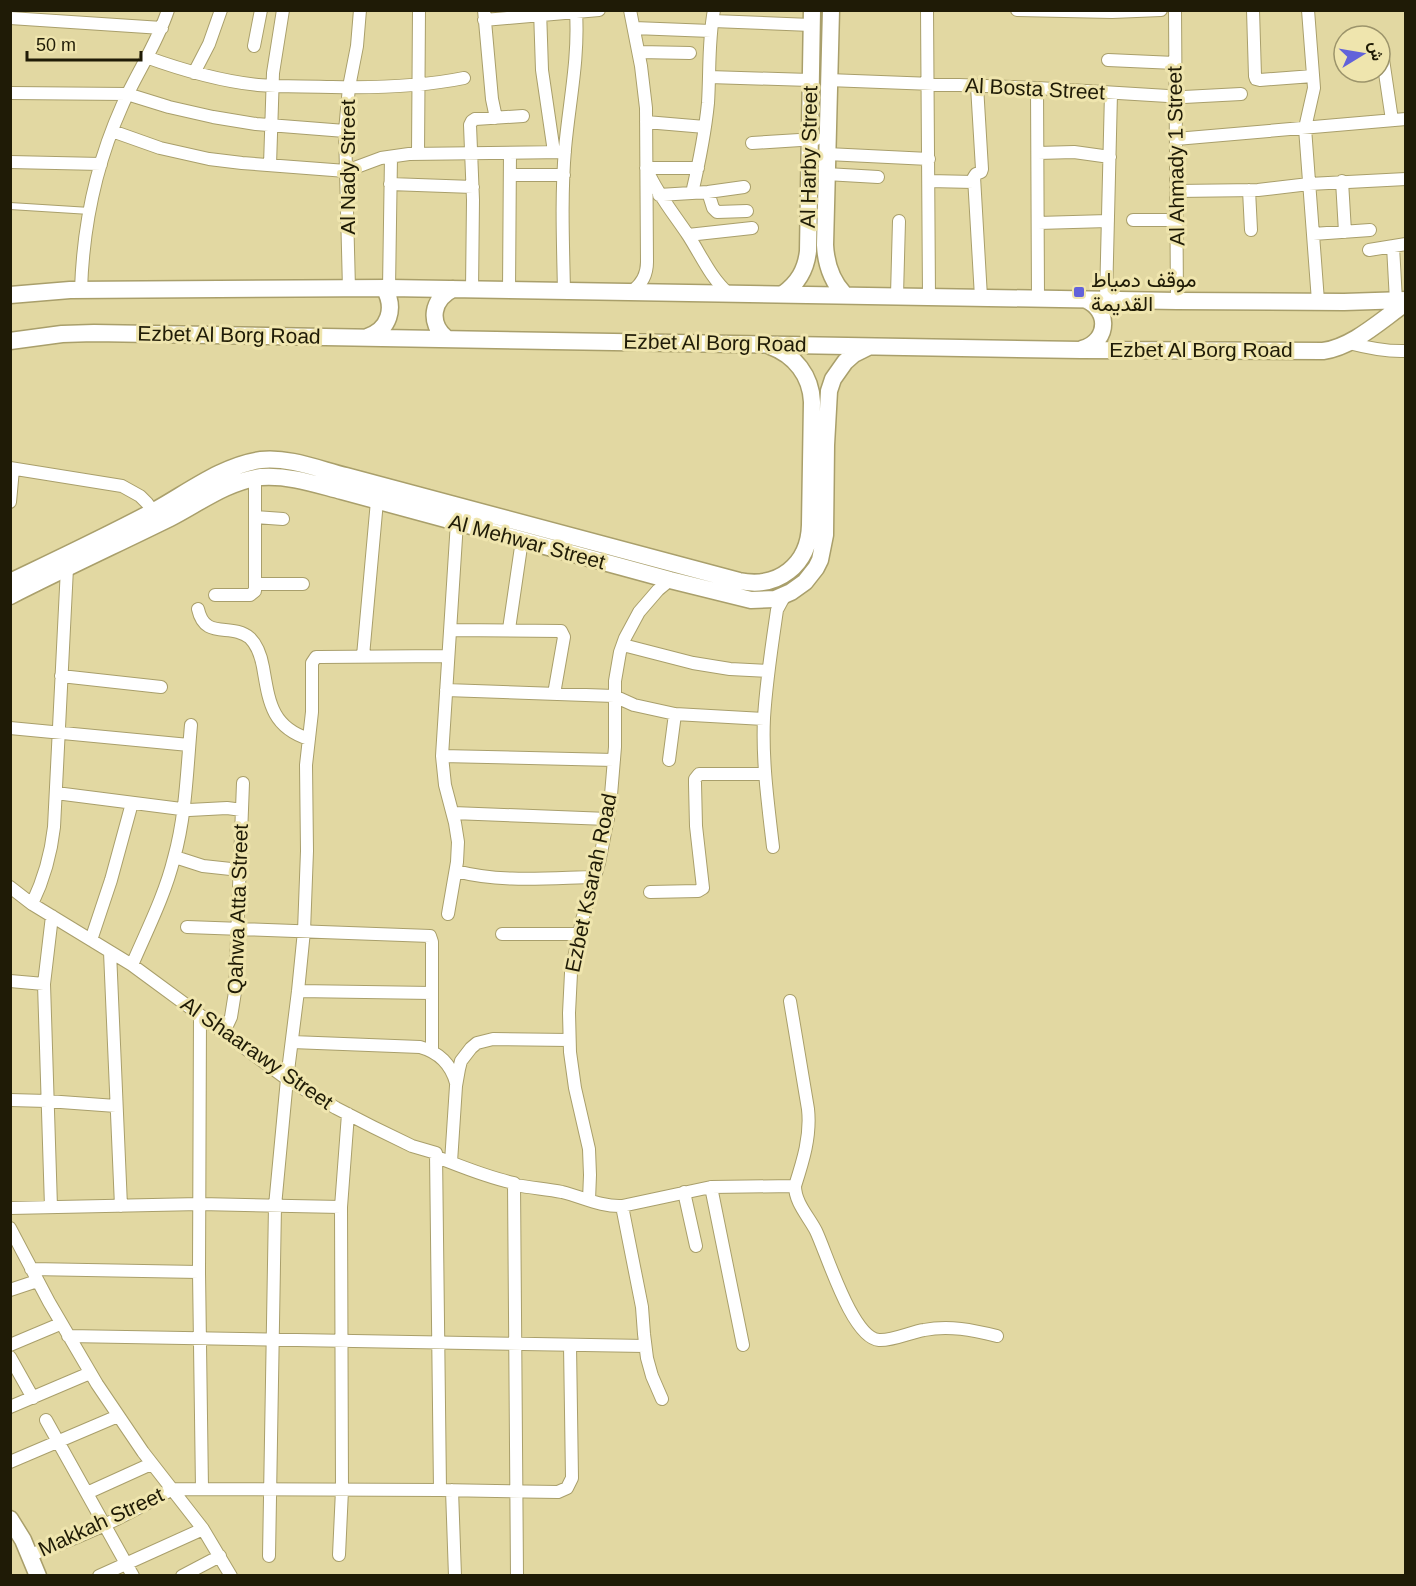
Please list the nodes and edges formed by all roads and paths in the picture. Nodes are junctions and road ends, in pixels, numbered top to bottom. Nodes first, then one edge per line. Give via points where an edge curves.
1 (168, 10) edge
2 (221, 10) edge
3 (261, 10) edge
4 (283, 10) edge
5 (360, 10) edge
6 (419, 10) edge
7 (599, 10) edge
8 (630, 10) edge
9 (831, 10) edge
10 (927, 10) edge
11 (1017, 10) edge
12 (1161, 10) edge
13 (1175, 10) edge
14 (1253, 10) edge
15 (1308, 10) edge
16 (1133, 11) edge
17 (576, 12) junction
18 (540, 13) edge
19 (484, 15) edge
20 (10, 18) edge
21 (812, 18) edge
22 (713, 21) edge
23 (162, 28) junction
24 (634, 28) junction
25 (254, 46) dead end
26 (639, 52) junction
27 (690, 53) dead end
28 (147, 57) junction
29 (1108, 60) dead end
30 (1175, 63) junction
31 (194, 73) junction
32 (1313, 76) junction
33 (709, 77) junction
34 (464, 78) dead end
35 (810, 80) junction
36 (828, 80) junction
37 (928, 84) junction
38 (1387, 84) edge
39 (272, 86) junction
40 (418, 86) junction
41 (977, 86) junction
42 (349, 87) junction
43 (1037, 88) junction
44 (10, 93) edge
45 (1111, 93) junction
46 (127, 94) junction
47 (1241, 94) dead end
48 (1175, 96) junction
49 (523, 116) dead end
50 (496, 118) junction
51 (1406, 119) edge
52 (1392, 120) junction
53 (646, 122) junction
54 (271, 125) junction
55 (705, 127) junction
56 (1305, 128) junction
57 (112, 131) junction
58 (345, 131) junction
59 (810, 139) junction
60 (1176, 139) junction
61 (752, 143) dead end
62 (827, 146) junction
63 (559, 152) junction
64 (510, 153) junction
65 (1038, 153) junction
66 (418, 154) junction
67 (472, 154) junction
68 (391, 157) junction
69 (1110, 157) junction
70 (929, 159) junction
71 (10, 162) edge
72 (101, 164) junction
73 (270, 165) junction
74 (646, 168) junction
75 (698, 168) junction
76 (346, 171) junction
77 (826, 174) junction
78 (510, 175) junction
79 (564, 175) junction
80 (878, 177) dead end
81 (1406, 178) edge
82 (929, 181) junction
83 (1342, 181) junction
84 (974, 182) junction
85 (390, 184) junction
86 (1309, 184) junction
87 (473, 186) junction
88 (744, 187) dead end
89 (1249, 190) junction
90 (1176, 191) junction
91 (708, 192) junction
92 (692, 193) junction
93 (659, 195) junction
94 (10, 206) edge
95 (90, 211) junction
96 (747, 211) dead end
97 (1133, 220) dead end
98 (1177, 220) junction
99 (899, 221) dead end
100 (1108, 221) junction
101 (1038, 223) junction
102 (752, 228) dead end
103 (1251, 230) dead end
104 (1370, 230) dead end
105 (1345, 232) junction
106 (1313, 234) junction
107 (687, 235) junction
108 (1399, 245) edge
109 (1369, 250) dead end
110 (386, 288) junction
111 (349, 289) junction
112 (453, 289) junction
113 (81, 290) junction
114 (472, 290) junction
115 (509, 290) junction
116 (564, 291) junction
117 (632, 291) junction
118 (728, 293) junction
119 (783, 294) junction
120 (844, 294) junction
121 (10, 295) edge
122 (897, 295) junction
123 (929, 296) junction
124 (981, 297) junction
125 (1038, 298) junction
126 (1080, 298) junction
127 (1106, 299) junction
128 (1177, 301) junction
129 (1318, 301) junction
130 (1402, 301) edge
131 (366, 337) junction
132 (446, 338) junction
133 (10, 341) edge
134 (1349, 343) junction
135 (763, 344) junction
136 (872, 346) junction
137 (1081, 350) junction
138 (1406, 351) edge
139 (820, 397) junction
140 (12, 468) edge
141 (255, 478) junction
142 (344, 483) junction
143 (377, 501) junction
144 (10, 502) edge
145 (153, 511) junction
146 (255, 517) junction
147 (283, 519) dead end
148 (457, 522) junction
149 (522, 540) junction
150 (67, 568) junction
151 (670, 580) junction
152 (10, 582) edge
153 (255, 584) junction
154 (303, 584) dead end
155 (215, 595) dead end
156 (10, 596) edge
157 (784, 597) junction
158 (198, 609) dead end
159 (509, 629) junction
160 (450, 630) junction
161 (623, 645) junction
162 (363, 656) junction
163 (448, 656) junction
164 (768, 671) junction
165 (62, 676) junction
166 (161, 687) dead end
167 (446, 690) junction
168 (554, 694) junction
169 (614, 696) junction
170 (675, 714) junction
171 (764, 719) junction
172 (191, 725) dead end
173 (10, 728) edge
174 (59, 733) junction
175 (309, 739) junction
176 (189, 745) junction
177 (442, 756) junction
178 (614, 760) junction
179 (669, 760) dead end
180 (765, 774) junction
181 (243, 783) dead end
182 (56, 793) junction
183 (132, 803) junction
184 (183, 809) junction
185 (242, 810) junction
186 (453, 813) junction
187 (608, 819) junction
188 (773, 847) dead end
189 (175, 857) junction
190 (240, 870) junction
191 (456, 871) junction
192 (595, 877) junction
193 (10, 887) edge
194 (651, 892) dead end
195 (32, 904) junction
196 (448, 914) dead end
197 (52, 916) junction
198 (187, 927) dead end
199 (238, 928) junction
200 (303, 931) junction
201 (502, 934) dead end
202 (579, 934) junction
203 (91, 940) junction
204 (110, 952) junction
205 (132, 965) junction
206 (10, 981) edge
207 (44, 984) junction
208 (298, 991) junction
209 (432, 993) junction
210 (790, 1001) dead end
211 (200, 1015) junction
212 (225, 1032) junction
213 (569, 1040) junction
214 (292, 1042) junction
215 (432, 1052) junction
216 (287, 1079) junction
217 (456, 1086) junction
218 (10, 1100) edge
219 (47, 1101) junction
220 (116, 1106) junction
221 (348, 1114) junction
222 (436, 1152) junction
223 (451, 1162) junction
224 (514, 1183) junction
225 (795, 1186) junction
226 (711, 1187) junction
227 (684, 1192) junction
228 (590, 1200) junction
229 (200, 1204) junction
230 (121, 1206) junction
231 (275, 1206) junction
232 (341, 1206) junction
233 (622, 1206) junction
234 (51, 1207) junction
235 (10, 1208) edge
236 (10, 1228) edge
237 (696, 1246) dead end
238 (31, 1269) junction
239 (199, 1272) junction
240 (37, 1281) junction
241 (10, 1290) edge
242 (60, 1324) junction
243 (68, 1336) junction
244 (997, 1336) dead end
245 (201, 1338) junction
246 (272, 1340) junction
247 (342, 1341) junction
248 (438, 1342) junction
249 (515, 1344) junction
250 (570, 1345) junction
251 (744, 1345) dead end
252 (10, 1346) edge
253 (645, 1346) junction
254 (10, 1357) edge
255 (90, 1373) junction
256 (33, 1398) junction
257 (662, 1399) dead end
258 (10, 1407) edge
259 (118, 1416) junction
260 (46, 1420) dead end
261 (58, 1442) junction
262 (10, 1462) edge
263 (151, 1464) junction
264 (172, 1489) junction
265 (202, 1490) junction
266 (271, 1490) junction
267 (342, 1490) junction
268 (446, 1490) junction
269 (516, 1491) junction
270 (87, 1493) junction
271 (10, 1519) edge
272 (105, 1525) junction
273 (203, 1529) junction
274 (30, 1554) junction
275 (339, 1555) dead end
276 (220, 1556) junction
277 (269, 1556) dead end
278 (127, 1564) junction
279 (38, 1575) edge
280 (99, 1575) edge
281 (133, 1575) edge
282 (182, 1575) edge
283 (231, 1575) edge
284 (455, 1575) edge
285 (517, 1575) edge

1 - 23 street
2 - 31 street
3 - 25 street
4 - 39 street
5 - 42 street, Al Nady Street
6 - 40 street
7 - 17 street
8 - 24 street
9 - 36 street, Al Harby Street
10 - 37 street
11 - 16 street
12 - 16 street
13 - 30 street, Al Ahmady 1 Street
14 - 32 street via 1256,79
15 - 32 street
17 - 18 street
17 - 63 street via 577,55
18 - 19 street
18 - 63 street via 542,70
19 - 50 street
20 - 23 street
21 - 22 street
21 - 35 street, Al Harby Street
22 - 24 street
22 - 33 street
23 - 28 street
24 - 26 street
26 - 27 street
26 - 53 street
28 - 31 street
28 - 46 street
29 - 30 street
30 - 48 street, Al Ahmady 1 Street
31 - 39 street
32 - 56 street
33 - 35 street
33 - 55 street
34 - 40 street
35 - 59 street, Al Harby Street
36 - 37 street, Al Bosta Street
36 - 62 street, Al Harby Street
37 - 41 street, Al Bosta Street
37 - 70 street
38 - 52 street
39 - 42 street
39 - 54 street
40 - 42 street
40 - 66 street
41 - 43 street, Al Bosta Street
41 - 84 street via 982,171 975,175
42 - 58 street, Al Nady Street
43 - 45 street, Al Bosta Street
43 - 65 street
44 - 46 street
45 - 48 street, Al Bosta Street
45 - 69 street
46 - 54 street via 198,114
46 - 57 street
47 - 48 street, Al Bosta Street
48 - 60 street, Al Ahmady 1 Street
49 - 50 street
50 - 67 street via 472,121
51 - 52 street
52 - 56 street
53 - 55 street
53 - 74 street
54 - 58 street
54 - 73 street
55 - 75 street
56 - 60 street
56 - 86 street
57 - 72 street
57 - 73 street via 159,148
58 - 76 street, Al Nady Street
59 - 61 street
59 - 62 street
59 - 119 street, Al Harby Street via 808,257 799,278
60 - 90 street, Al Ahmady 1 Street
62 - 70 street
62 - 77 street, Al Harby Street
63 - 64 street
63 - 79 street
64 - 67 street
64 - 78 street
65 - 69 street
65 - 101 street
66 - 67 street
66 - 68 street
67 - 87 street
68 - 76 street
68 - 85 street
69 - 100 street
70 - 82 street
71 - 72 street
72 - 95 street
73 - 76 street
74 - 75 street
74 - 93 street
74 - 117 street via 647,267 643,281
75 - 92 street
76 - 111 street, Al Nady Street
77 - 80 street
77 - 120 street, Al Harby Street via 826,256 832,277
78 - 79 street
78 - 115 street
79 - 116 street
81 - 83 street
82 - 84 street
82 - 123 street
83 - 86 street
83 - 105 street
84 - 124 street
85 - 87 street
85 - 110 street
86 - 89 street
86 - 106 street
87 - 114 street
88 - 91 street
89 - 90 street
89 - 103 street
90 - 98 street, Al Ahmady 1 Street
91 - 92 street
91 - 96 street via 717,212
92 - 93 street
93 - 107 street
94 - 95 lane
95 - 113 street
97 - 98 street
98 - 128 street, Al Ahmady 1 Street
99 - 122 street
100 - 101 street
100 - 127 street
101 - 125 street
102 - 107 street
104 - 105 street
105 - 106 street
106 - 129 street
107 - 118 street
108 - 109 street
108 - 130 street
110 - 111 street, Ezbet Al Borg Road
110 - 112 street, Ezbet Al Borg Road
110 - 131 street via 388,318 378,332
111 - 113 street, Ezbet Al Borg Road
112 - 114 street, Ezbet Al Borg Road
112 - 132 street via 439,299 435,311 435,324
113 - 121 street, Ezbet Al Borg Road
114 - 115 street, Ezbet Al Borg Road
115 - 116 street, Ezbet Al Borg Road
116 - 117 street, Ezbet Al Borg Road
117 - 118 street, Ezbet Al Borg Road
118 - 119 street, Ezbet Al Borg Road
119 - 120 street, Ezbet Al Borg Road
120 - 122 street, Ezbet Al Borg Road
122 - 123 street, Ezbet Al Borg Road
123 - 124 street, Ezbet Al Borg Road
124 - 125 street, Ezbet Al Borg Road
125 - 126 street, Ezbet Al Borg Road
126 - 127 street, Ezbet Al Borg Road
126 - 137 street via 1095,305 1103,324 1096,342
127 - 128 street, Ezbet Al Borg Road
128 - 129 street, Ezbet Al Borg Road
129 - 130 street, Ezbet Al Borg Road
130 - 134 street, Ezbet Al Borg Road
131 - 132 street, Ezbet Al Borg Road
131 - 133 street, Ezbet Al Borg Road via 78,333
132 - 135 street, Ezbet Al Borg Road
134 - 137 street, Ezbet Al Borg Road via 1323,351
134 - 138 street via 1391,352
135 - 136 street, Ezbet Al Borg Road
135 - 139 street, Al Mehwar Street via 785,353 798,365
136 - 137 street, Ezbet Al Borg Road
136 - 139 street, Al Mehwar Street via 854,354 840,367
139 - 142 street, Al Mehwar Street via 808,541 792,569 763,583 739,581
139 - 157 street, Al Mehwar Street via 826,445 824,543 811,575
140 - 144 street
140 - 145 street via 122,486 140,496
141 - 142 street, Al Mehwar Street
141 - 146 street
141 - 150 street, Al Mehwar Street via 226,488
142 - 143 street, Al Mehwar Street
142 - 145 street, Al Mehwar Street via 289,461 250,462 219,474
143 - 148 street, Al Mehwar Street
143 - 162 street
145 - 152 street, Al Mehwar Street
146 - 147 street
146 - 153 street
148 - 149 street, Al Mehwar Street
148 - 160 street
149 - 151 street, Al Mehwar Street
149 - 159 street
150 - 156 street, Al Mehwar Street
150 - 165 street
151 - 157 street, Al Mehwar Street via 751,600
151 - 161 street, Ezbet Ksarah Road via 639,612
153 - 154 street
153 - 155 street via 250,595
157 - 164 street via 777,610
158 - 175 street via 210,628 239,632 254,643 262,659 274,714 292,732
159 - 160 street
159 - 168 street via 563,632
160 - 163 street
161 - 164 street via 693,663
161 - 169 street, Ezbet Ksarah Road
162 - 163 street
162 - 175 street via 316,657 312,661
163 - 167 street
164 - 171 street
165 - 166 street
165 - 174 street
167 - 168 street
167 - 177 street
168 - 169 street
169 - 170 street
169 - 178 street, Ezbet Ksarah Road
170 - 171 street
170 - 179 street
171 - 180 street
172 - 176 street
173 - 174 street
174 - 176 street
174 - 182 street
175 - 200 street
176 - 184 street
177 - 178 street
177 - 186 street
178 - 187 street, Ezbet Ksarah Road
180 - 188 street
180 - 194 street via 699,774 695,779 696,826 703,888
181 - 185 street, Qahwa Atta Street
182 - 183 street
182 - 195 street via 50,854
183 - 184 street
183 - 203 street
184 - 185 street
184 - 189 street
185 - 190 street, Qahwa Atta Street
186 - 187 street
186 - 191 street via 458,842
187 - 192 street, Ezbet Ksarah Road
189 - 190 street via 203,866
189 - 205 street
190 - 199 street, Qahwa Atta Street
191 - 192 street via 509,879
191 - 196 street
192 - 202 street, Ezbet Ksarah Road
193 - 195 street, Al Shaarawy Street
195 - 197 street, Al Shaarawy Street
197 - 203 street, Al Shaarawy Street
197 - 207 street
198 - 199 street
199 - 200 street
199 - 212 street, Qahwa Atta Street via 235,1001
200 - 208 street
200 - 209 street via 430,936
201 - 202 street
202 - 213 street, Ezbet Ksarah Road via 570,987
203 - 204 street, Al Shaarawy Street
204 - 205 street, Al Shaarawy Street
204 - 220 street
205 - 211 street, Al Shaarawy Street
206 - 207 street
207 - 219 street
208 - 209 street
208 - 214 street
209 - 215 street
210 - 225 street via 809,1126
211 - 212 street, Al Shaarawy Street
211 - 229 street
212 - 216 street, Al Shaarawy Street
213 - 217 street via 493,1039 477,1043 461,1061
213 - 228 street, Ezbet Ksarah Road via 589,1149
214 - 215 street via 413,1046
214 - 216 street
215 - 217 street via 450,1068
216 - 221 street, Al Shaarawy Street
216 - 231 street
217 - 223 street
218 - 219 street
219 - 220 street
219 - 234 street
220 - 230 street
221 - 222 street, Al Shaarawy Street via 412,1146
221 - 232 street
222 - 223 street, Al Shaarawy Street via 437,1157
222 - 248 street
223 - 224 street, Al Shaarawy Street
224 - 228 street, Al Shaarawy Street
224 - 249 street
225 - 226 street
225 - 244 street via 796,1198 815,1229 840,1291 865,1333 880,1340 926,1329 950,1328
226 - 227 street
226 - 251 street
227 - 233 street
227 - 237 street
228 - 233 street, Al Shaarawy Street via 605,1206
229 - 230 street
229 - 231 street
229 - 239 street
230 - 234 street
231 - 232 street
231 - 246 street
232 - 247 street
233 - 253 street via 642,1307
234 - 235 street
236 - 238 street
238 - 239 street
238 - 240 street
239 - 245 street
240 - 241 street
240 - 242 street
242 - 243 street
242 - 252 street
243 - 245 street
243 - 255 street
245 - 246 street
245 - 265 street
246 - 247 street
246 - 266 street
247 - 248 street
247 - 267 street
248 - 249 street
248 - 268 street
249 - 250 street
249 - 269 street
250 - 253 street
250 - 269 street via 572,1478 567,1488 558,1491
253 - 257 street
254 - 256 street
255 - 256 street
255 - 259 street
256 - 258 street
259 - 261 street
259 - 263 street
260 - 261 street
261 - 262 street
261 - 270 street
263 - 264 street
263 - 270 street
264 - 265 street
264 - 272 street, Makkah Street
264 - 273 street
265 - 266 street
266 - 267 street
266 - 277 street
267 - 268 street
267 - 275 street
268 - 269 street
268 - 284 street
269 - 285 street
270 - 272 street
271 - 274 street
272 - 274 street, Makkah Street
272 - 278 street
273 - 276 street
273 - 278 street
274 - 279 street
276 - 282 street
276 - 283 street
278 - 280 street
278 - 281 street

